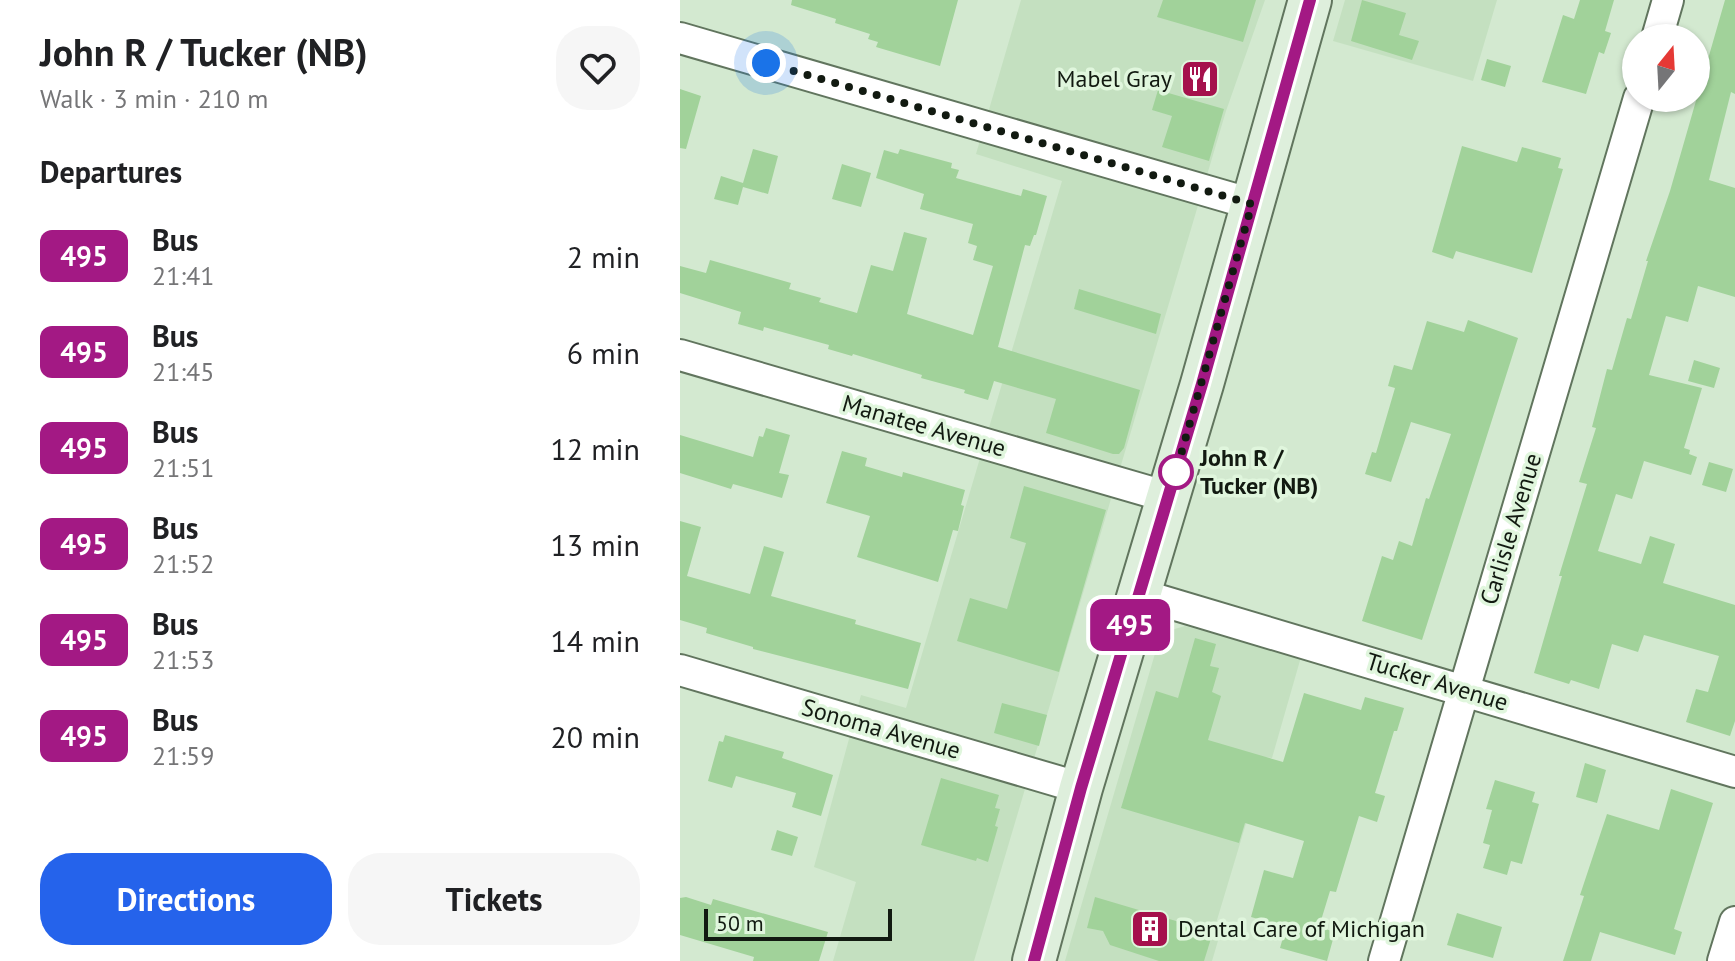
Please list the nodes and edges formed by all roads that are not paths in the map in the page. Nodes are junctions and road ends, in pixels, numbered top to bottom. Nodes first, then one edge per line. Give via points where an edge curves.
1 (1310, 0) edge
2 (1668, 0) edge
3 (1661, 24) edge
4 (680, 38) edge
5 (1635, 112) edge
6 (1252, 204) junction
7 (680, 355) edge
8 (1168, 497) junction
9 (1139, 594) junction
10 (680, 670) edge
11 (1463, 690) junction
12 (1735, 772) edge
13 (1081, 788) junction
14 (1735, 922) edge
15 (1034, 961) edge
16 (1384, 961) edge
17 (1723, 961) edge

1 - 6 main road
2 - 3 street
4 - 6 street
5 - 11 street, Carlisle Avenue
6 - 8 main road
7 - 8 street, Manatee Avenue
8 - 9 main road
9 - 11 street, Tucker Avenue
9 - 13 main road
10 - 13 street, Sonoma Avenue
11 - 12 street, Tucker Avenue
11 - 16 street, Carlisle Avenue
13 - 15 main road
14 - 17 street

